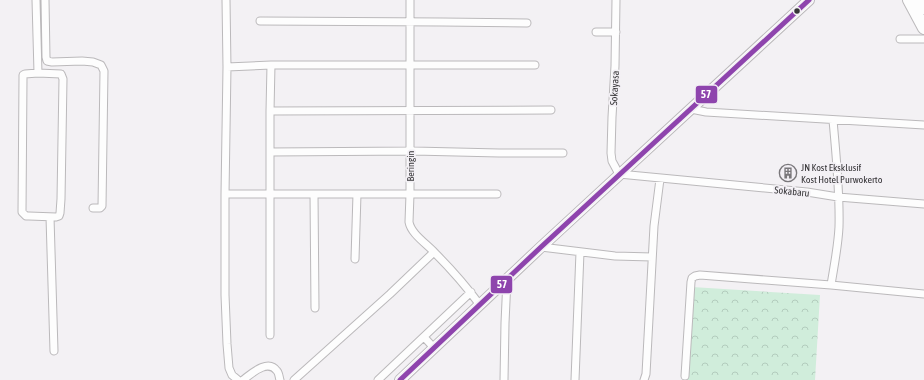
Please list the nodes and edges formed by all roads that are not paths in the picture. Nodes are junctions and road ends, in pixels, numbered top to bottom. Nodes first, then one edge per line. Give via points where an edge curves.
1 (36, 0) edge
2 (45, 0) edge
3 (226, 0) edge
4 (410, 0) edge
5 (616, 0) edge
6 (809, 0) edge
7 (909, 0) edge
8 (920, 0) edge
9 (924, 8) edge
10 (260, 21) dead end
11 (410, 22) junction
12 (527, 23) dead end
13 (924, 28) edge
14 (596, 32) dead end
15 (616, 32) junction
16 (900, 39) dead end
17 (924, 39) edge
18 (410, 64) junction
19 (271, 65) junction
20 (534, 65) dead end
21 (227, 67) junction
22 (38, 73) junction
23 (691, 109) junction
24 (410, 110) junction
25 (551, 110) dead end
26 (270, 111) junction
27 (833, 120) junction
28 (924, 124) edge
29 (270, 152) junction
30 (410, 152) junction
31 (563, 153) dead end
32 (619, 174) junction
33 (660, 179) junction
34 (225, 194) junction
35 (270, 194) junction
36 (314, 194) junction
37 (356, 194) junction
38 (410, 194) junction
39 (497, 194) dead end
40 (838, 197) junction
41 (924, 204) edge
42 (93, 208) dead end
43 (50, 217) junction
44 (541, 247) junction
45 (434, 252) junction
46 (580, 252) junction
47 (652, 257) junction
48 (355, 259) dead end
49 (507, 279) junction
50 (831, 285) junction
51 (471, 292) junction
52 (924, 294) edge
53 (480, 305) junction
54 (315, 308) dead end
55 (448, 314) junction
56 (458, 325) junction
57 (270, 335) dead end
58 (424, 337) junction
59 (434, 348) junction
60 (54, 351) dead end
61 (685, 376) dead end
62 (238, 380) edge
63 (243, 380) edge
64 (280, 380) edge
65 (294, 380) edge
66 (378, 380) edge
67 (400, 380) edge
68 (504, 380) edge
69 (575, 380) edge
70 (644, 380) edge

1 - 22 street
2 - 42 street via 47,61 87,61 101,65 104,71 102,206
3 - 21 street
4 - 11 street, Beringin
5 - 15 street, Sokayasa
6 - 23 main road
7 - 13 highway
8 - 9 highway
10 - 11 street
11 - 12 street
11 - 18 street, Beringin
14 - 15 street
15 - 32 street, Sokayasa via 611,146 612,161
16 - 17 street
18 - 19 street
18 - 20 street
18 - 24 street, Beringin
19 - 21 street
19 - 26 street
21 - 34 street
22 - 43 street via 61,74 63,79 60,213 59,216
22 - 43 street via 25,74 23,78 22,212 26,216
23 - 27 street
23 - 32 main road
24 - 25 street
24 - 26 street
24 - 30 street, Beringin
26 - 29 street
27 - 28 street
27 - 40 street
29 - 30 street
29 - 35 street
30 - 31 street
30 - 38 street, Beringin
32 - 33 street, Sokabaru
32 - 44 main road
33 - 40 street, Sokabaru
33 - 47 street
34 - 35 street
34 - 62 street via 227,344 229,368
35 - 36 street
35 - 57 street
36 - 37 street
36 - 54 street
37 - 38 street
37 - 48 street
38 - 39 street
38 - 45 street, Beringin via 410,226
40 - 41 street, Sokabaru
40 - 50 street via 838,240
43 - 60 street
44 - 46 street
44 - 49 main road
45 - 51 street, Beringin
45 - 65 street
46 - 47 street
46 - 69 street
47 - 70 street
49 - 53 main road
49 - 68 street
50 - 52 street
50 - 61 street via 700,275 692,278
51 - 53 street, Beringin
51 - 55 street
53 - 56 main road
55 - 56 street
55 - 58 street
56 - 59 main road
58 - 59 street
58 - 66 street
59 - 67 main road
63 - 64 street via 264,366 276,369

